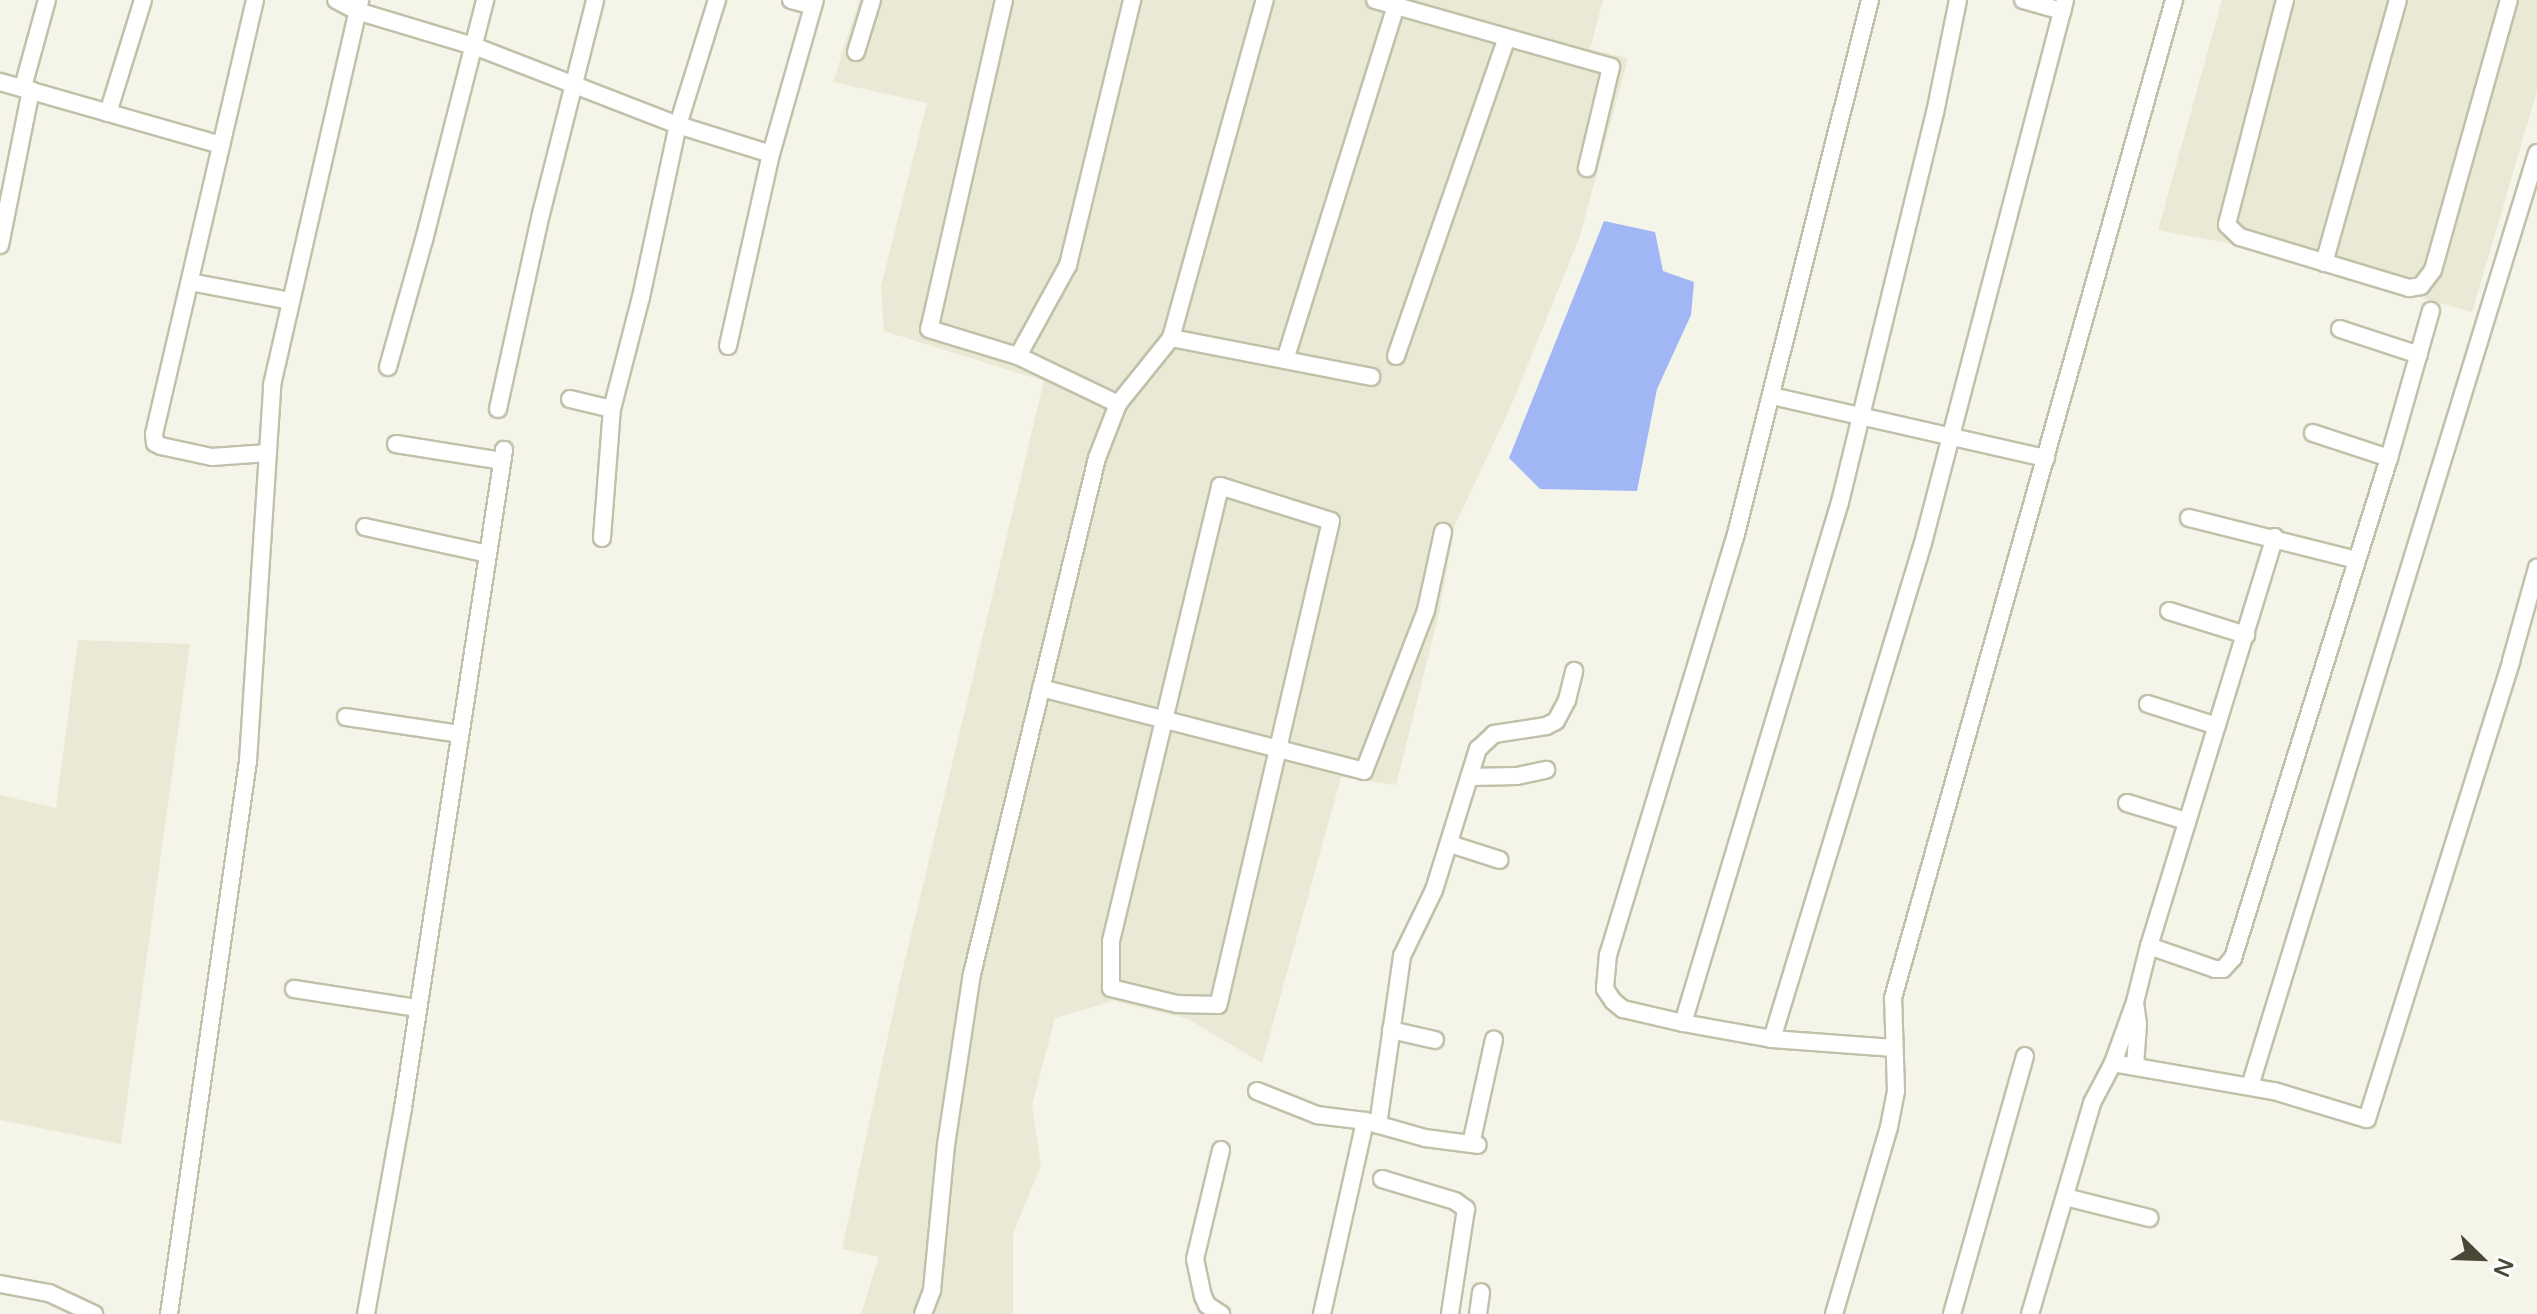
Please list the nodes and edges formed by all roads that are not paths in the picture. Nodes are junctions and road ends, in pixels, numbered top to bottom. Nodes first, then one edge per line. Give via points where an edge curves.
1 (47, 0) edge
2 (143, 0) edge
3 (255, 0) edge
4 (336, 0) edge
5 (485, 0) edge
6 (595, 0) edge
7 (717, 0) edge
8 (791, 0) edge
9 (872, 0) edge
10 (1004, 0) edge
11 (1132, 0) edge
12 (1265, 0) edge
13 (1375, 0) edge
14 (1870, 0) edge
15 (1958, 0) edge
16 (2023, 0) edge
17 (2174, 0) edge
18 (2285, 0) edge
19 (2398, 0) edge
20 (2509, 0) edge
21 (814, 3) edge
22 (2064, 5) edge
23 (359, 6) edge
24 (1396, 6) junction
25 (1507, 38) junction
26 (474, 46) junction
27 (856, 52) dead end
28 (0, 82) edge
29 (574, 88) junction
30 (27, 89) junction
31 (108, 113) junction
32 (678, 125) junction
33 (221, 145) junction
34 (2537, 153) edge
35 (771, 154) junction
36 (1587, 168) dead end
37 (0, 245) edge
38 (2324, 263) junction
39 (190, 282) junction
40 (291, 301) junction
41 (2431, 311) dead end
42 (2340, 329) dead end
43 (1171, 338) junction
44 (728, 346) dead end
45 (2419, 355) junction
46 (1018, 356) junction
47 (1396, 356) dead end
48 (1285, 360) junction
49 (388, 367) dead end
50 (1371, 377) dead end
51 (1772, 396) junction
52 (570, 399) dead end
53 (1118, 404) junction
54 (498, 409) dead end
55 (612, 409) junction
56 (1861, 414) junction
57 (2313, 433) dead end
58 (1950, 436) junction
59 (396, 444) dead end
60 (268, 453) junction
61 (2046, 458) junction
62 (2389, 458) junction
63 (2189, 518) dead end
64 (365, 527) dead end
65 (1443, 532) dead end
66 (2275, 537) junction
67 (602, 538) dead end
68 (488, 554) junction
69 (2356, 560) junction
70 (2537, 568) edge
71 (2169, 611) dead end
72 (2246, 635) junction
73 (1574, 671) dead end
74 (1041, 688) junction
75 (2148, 704) dead end
76 (346, 717) dead end
77 (1166, 720) junction
78 (2217, 726) junction
79 (460, 734) junction
80 (1277, 748) junction
81 (1546, 770) dead end
82 (1470, 777) junction
83 (2127, 803) dead end
84 (2186, 821) junction
85 (1450, 844) junction
86 (1500, 860) dead end
87 (2149, 946) junction
88 (294, 989) dead end
89 (2135, 1002) junction
90 (417, 1008) junction
91 (1683, 1023) junction
92 (1391, 1030) junction
93 (1494, 1039) dead end
94 (1772, 1039) junction
95 (1435, 1040) dead end
96 (1894, 1048) junction
97 (2025, 1056) dead end
98 (2113, 1063) junction
99 (2135, 1066) junction
100 (2250, 1086) junction
101 (1257, 1091) dead end
102 (1372, 1123) junction
103 (1221, 1150) dead end
104 (1382, 1179) dead end
105 (2065, 1197) junction
106 (2149, 1218) dead end
107 (0, 1284) edge
108 (1481, 1292) dead end
109 (94, 1314) edge
110 (169, 1314) edge
111 (366, 1314) edge
112 (923, 1314) edge
113 (1221, 1314) edge
114 (1322, 1314) edge
115 (1450, 1314) edge
116 (1478, 1314) edge
117 (1834, 1314) edge
118 (1952, 1314) edge
119 (2030, 1314) edge

1 - 30 street
2 - 31 street
3 - 33 street
4 - 23 street
5 - 26 street
6 - 29 street
7 - 32 street
8 - 21 street
9 - 27 street
10 - 46 street via 929,329
11 - 46 street via 1068,265
12 - 43 street
13 - 24 street
14 - 51 street
15 - 56 street
16 - 22 street
17 - 61 street
18 - 38 street via 2227,225 2240,237
19 - 38 street
20 - 38 street via 2429,279 2409,288
21 - 35 street
22 - 58 street
23 - 26 street
23 - 40 street
24 - 25 street
24 - 48 street
25 - 36 street via 1611,67
25 - 47 street
26 - 29 street
26 - 49 street
28 - 30 street
29 - 32 street
29 - 54 street
30 - 31 street
30 - 37 street
31 - 33 street
32 - 35 street
32 - 55 street
33 - 39 street
34 - 100 street
35 - 44 street
39 - 40 street
39 - 60 street via 155,443 212,457
40 - 60 street via 272,385
41 - 45 street
42 - 45 street
43 - 48 street
43 - 53 street
45 - 62 street
46 - 53 street
48 - 50 street
51 - 56 street
51 - 91 street via 1605,972 1605,989 1623,1009
52 - 55 street
53 - 74 street via 1097,458
55 - 67 street
56 - 58 street
56 - 91 street via 1805,624
57 - 62 street
58 - 61 street
58 - 94 street via 1923,543
59 - 68 street via 503,455
60 - 110 street via 248,761
61 - 96 street via 1893,998
62 - 69 street
63 - 66 street
64 - 68 street
65 - 80 street via 1426,610 1364,771
66 - 69 street
66 - 72 street
68 - 79 street
69 - 87 street via 2229,965 2215,969
70 - 100 street via 2367,1119
71 - 72 street
72 - 78 street
73 - 82 street via 1556,721 1485,739
74 - 77 street
74 - 112 street via 972,974 946,1145 932,1290
75 - 78 street
76 - 79 street
77 - 80 street
77 - 80 street via 1220,486 1331,521
77 - 80 street via 1111,941 1111,988 1177,1004 1218,1005
78 - 84 street
79 - 90 street
81 - 82 street
82 - 85 street
83 - 84 street
84 - 87 street
85 - 86 street
85 - 92 street via 1402,956
87 - 89 street
88 - 90 street
89 - 98 street
89 - 99 street
90 - 111 street
91 - 94 street
92 - 95 street
92 - 102 street
93 - 102 street via 1475,1144 1425,1138
94 - 96 street
96 - 117 street via 1896,1091 1889,1127
97 - 118 street
98 - 99 street
98 - 105 street via 2092,1103
99 - 100 street
101 - 102 street via 1317,1115
102 - 114 street
103 - 113 street via 1195,1259 1207,1305
104 - 115 street via 1466,1209
105 - 106 street
105 - 119 street
107 - 109 street via 49,1293
108 - 116 street

